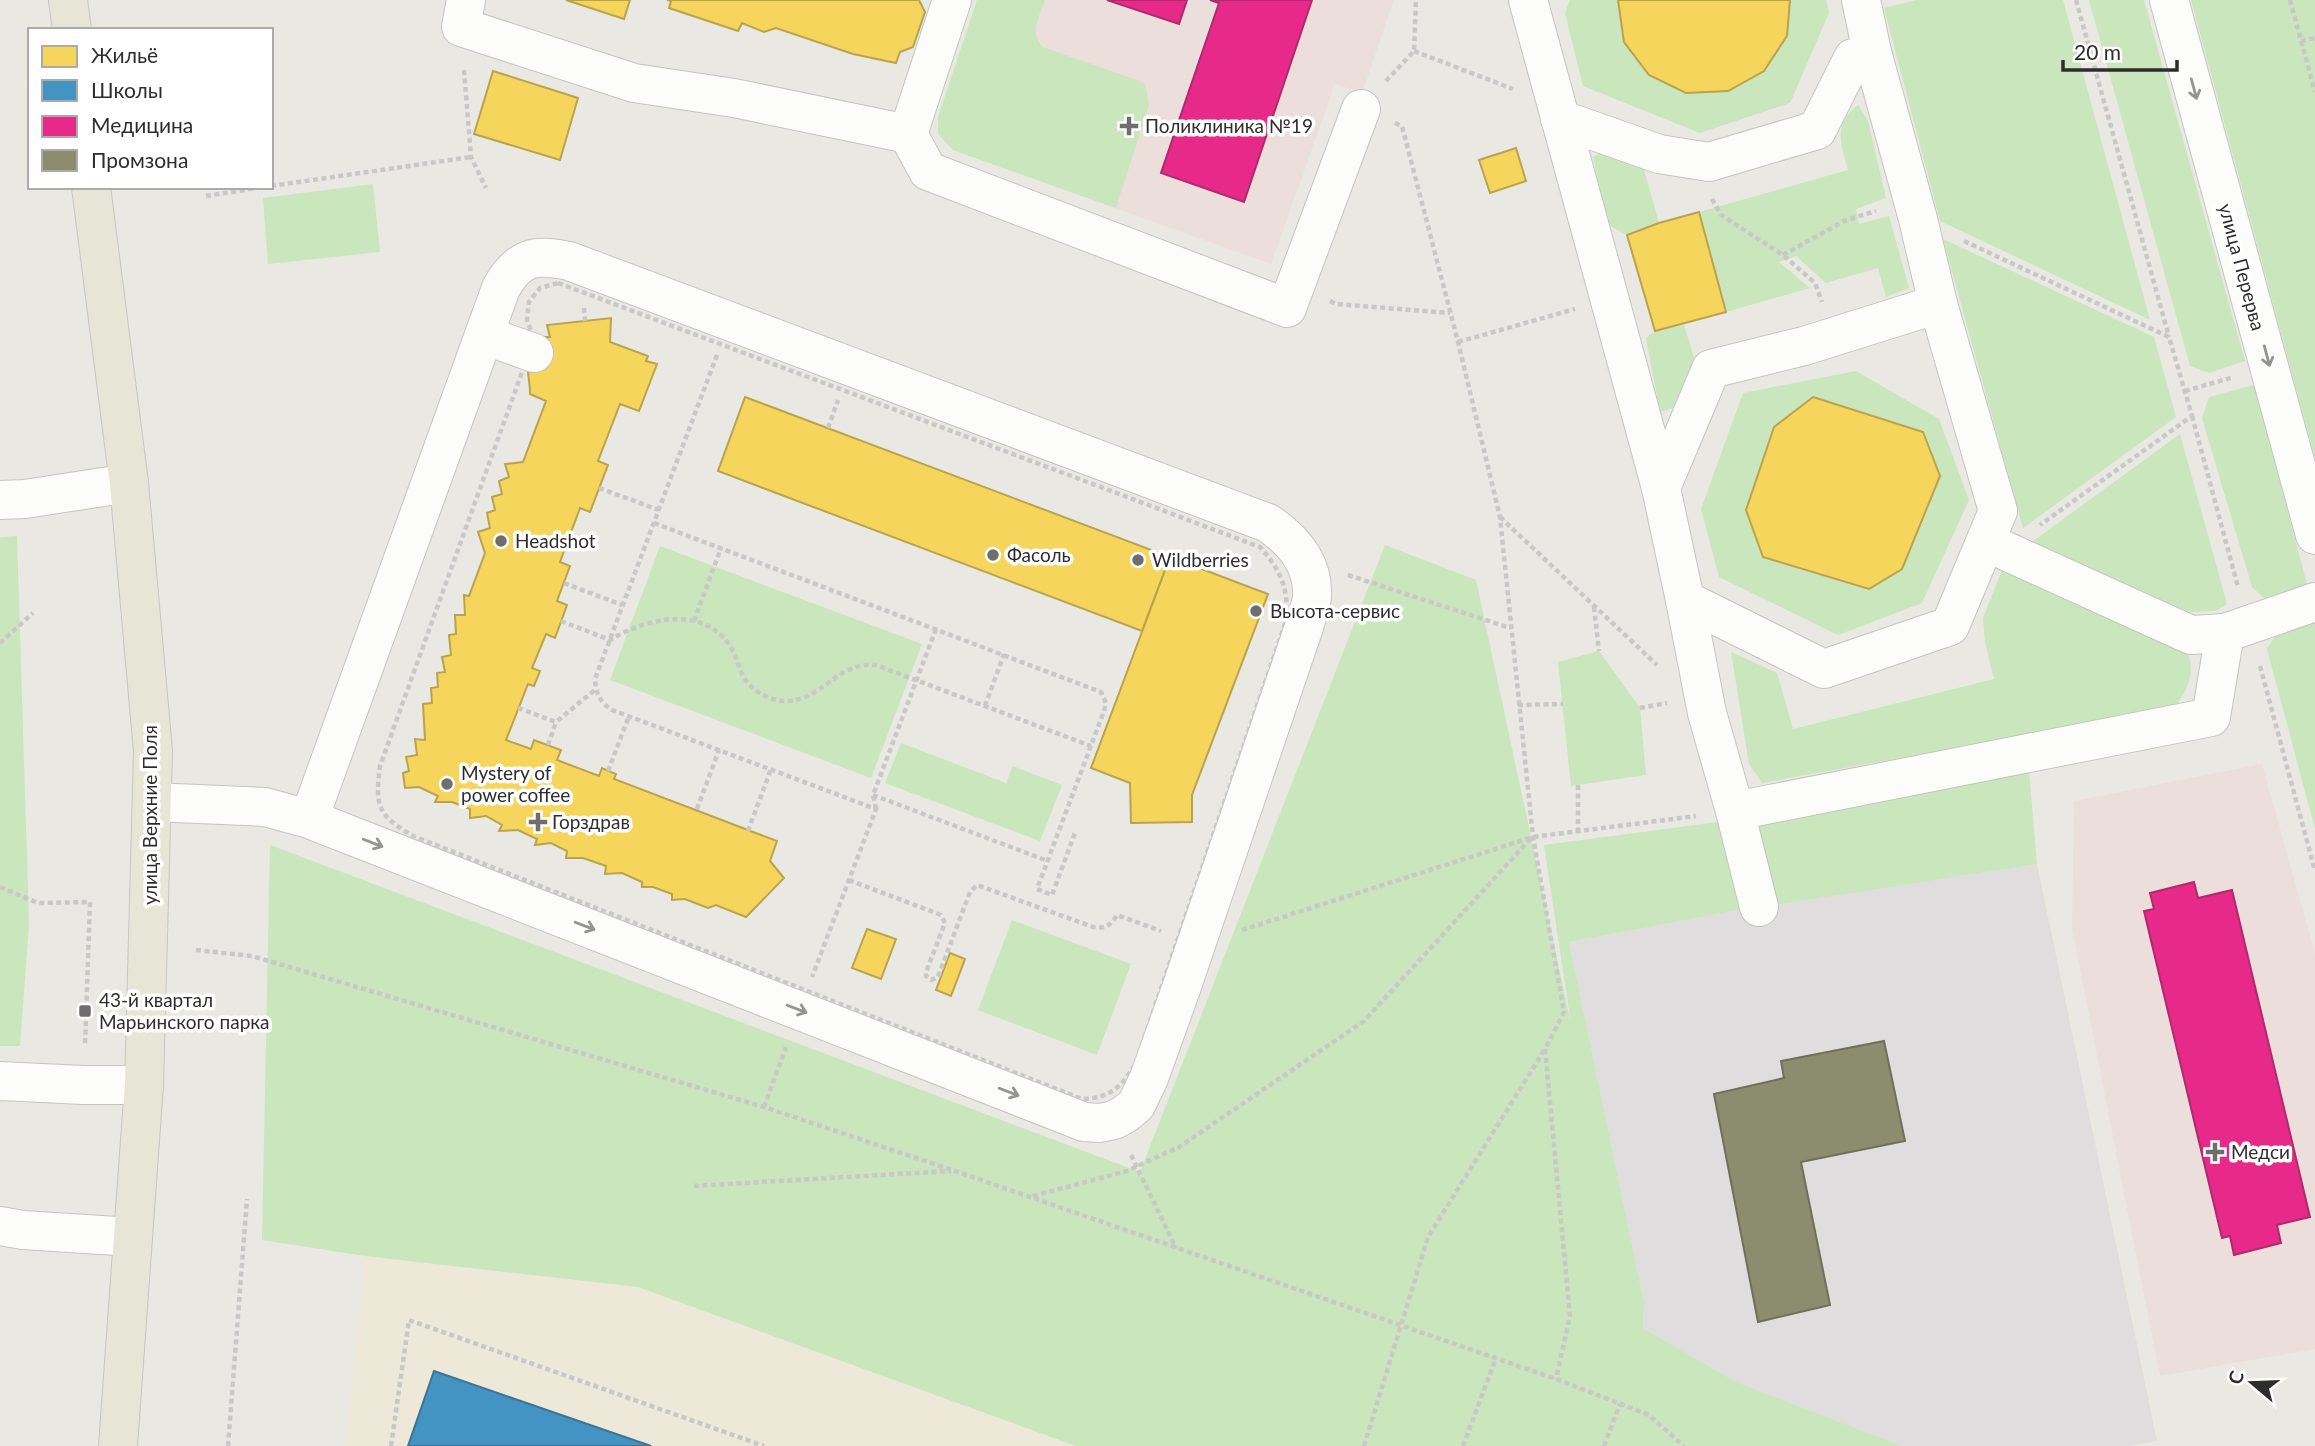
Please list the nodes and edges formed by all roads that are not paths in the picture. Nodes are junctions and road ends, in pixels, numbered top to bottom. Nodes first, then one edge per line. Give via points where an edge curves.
1 (68, 0) edge
2 (952, 0) edge
3 (1861, 0) edge
4 (2169, 0) edge
5 (1531, 3) edge
6 (463, 13) edge
7 (72, 28) edge
8 (1872, 52) junction
9 (1360, 109) road end
10 (1560, 119) junction
11 (908, 134) junction
12 (92, 189) edge
13 (1938, 304) junction
14 (484, 335) junction
15 (530, 342) road end
16 (129, 483) junction
17 (1661, 488) junction
18 (0, 500) edge
19 (2315, 534) edge
20 (1996, 546) junction
21 (1685, 600) junction
22 (2315, 602) edge
23 (2225, 634) junction
24 (152, 802) junction
25 (1735, 811) junction
26 (309, 819) junction
27 (1759, 907) dead end
28 (0, 1081) edge
29 (144, 1085) junction
30 (0, 1226) edge
31 (132, 1237) junction
32 (118, 1446) edge

1 - 7 main road
2 - 11 street
3 - 8 street
4 -> 19 street, улица Перерва
5 - 10 street
6 - 11 street via 634,83 734,98
8 - 10 street via 1853,58 1817,130 1709,162 1660,153
8 - 13 street
9 - 11 street via 1287,308 928,171
10 - 17 street
12 - 16 main road, улица Верхние Поля
13 - 17 street via 1711,369
13 - 20 street via 1998,510
14 - 15 street
14 - 26 street
26 -> 14 street via 804,1001 1084,1122 1114,1120 1136,1105 1149,1078 1180,939 1305,624 1312,596 1310,579 1304,560 1287,537 1268,523 569,261 543,256 525,260 510,272
16 - 18 street
16 - 24 main road, улица Верхние Поля via 153,751
17 - 21 street
20 - 21 street via 1950,626 1824,670
20 - 23 street via 2191,635
21 - 25 street via 1707,713
22 - 23 street
23 - 25 street via 2210,717
24 - 26 street via 265,807
24 - 29 main road, улица Верхние Поля
25 - 27 street
28 - 29 street
29 - 31 main road, улица Верхние Поля
30 - 31 street
31 - 32 main road, улица Верхние Поля

